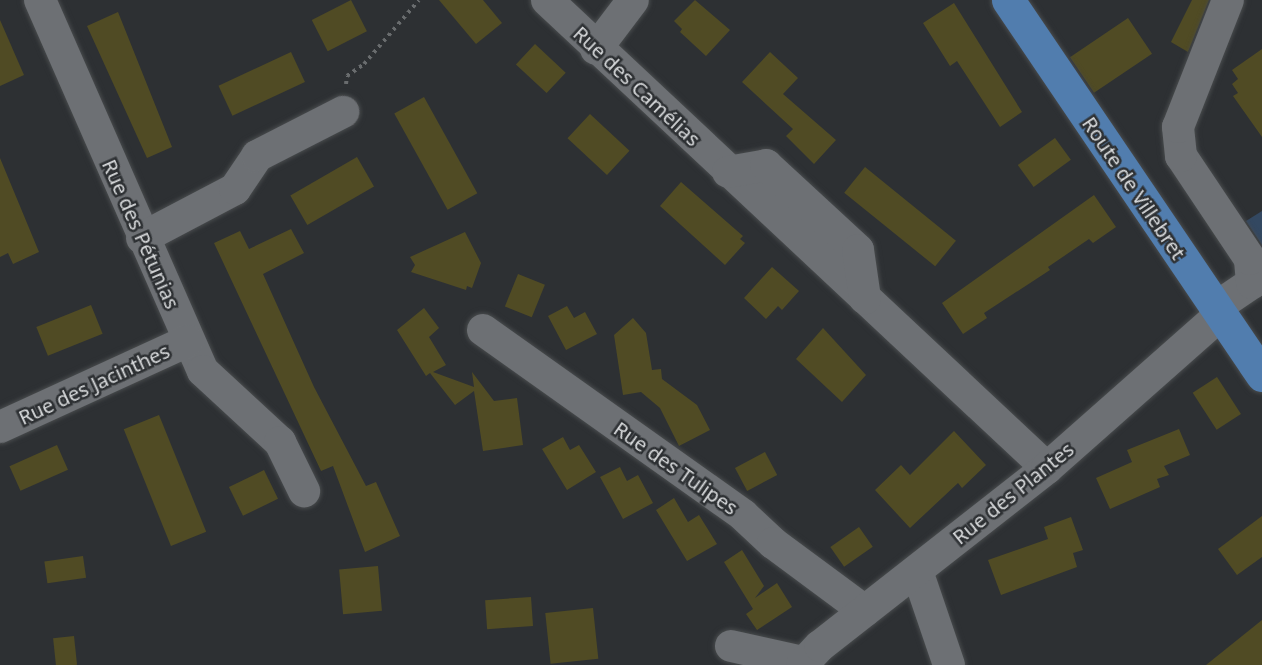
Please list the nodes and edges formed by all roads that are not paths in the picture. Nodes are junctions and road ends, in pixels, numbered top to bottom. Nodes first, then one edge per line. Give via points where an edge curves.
1 (40, 0) edge
2 (547, 0) edge
3 (633, 0) edge
4 (1008, 0) edge
5 (1228, 0) edge
6 (596, 49) junction
7 (343, 112) road end
8 (141, 238) junction
9 (1217, 312) junction
10 (483, 330) dead end
11 (188, 341) junction
12 (1262, 375) edge
13 (0, 427) edge
14 (1047, 468) junction
15 (304, 491) dead end
16 (917, 571) junction
17 (865, 611) junction
18 (731, 646) dead end
19 (803, 664) edge
20 (948, 665) edge

1 - 8 street, Rue des Pétunias
2 - 6 street, Rue des Camélias
3 - 6 street
4 - 9 main road, Route de Villebret
5 - 9 street, Rue des Plantes via 1178,127 1181,156 1250,259 1252,283
6 - 14 street, Rue des Camélias
7 - 8 street via 257,156 235,189
8 - 11 street, Rue des Pétunias
9 - 12 main road, Route de Villebret
9 - 14 street, Rue des Plantes
10 - 17 street, Rue des Tulipes via 743,515 773,543
11 - 13 street, Rue des Jacinthes
11 - 15 street, Rue des Pétunias via 203,371 280,442
14 - 16 street, Rue des Plantes
16 - 17 street, Rue des Plantes
16 - 20 street
17 - 19 street, Rue des Plantes
18 - 19 street

